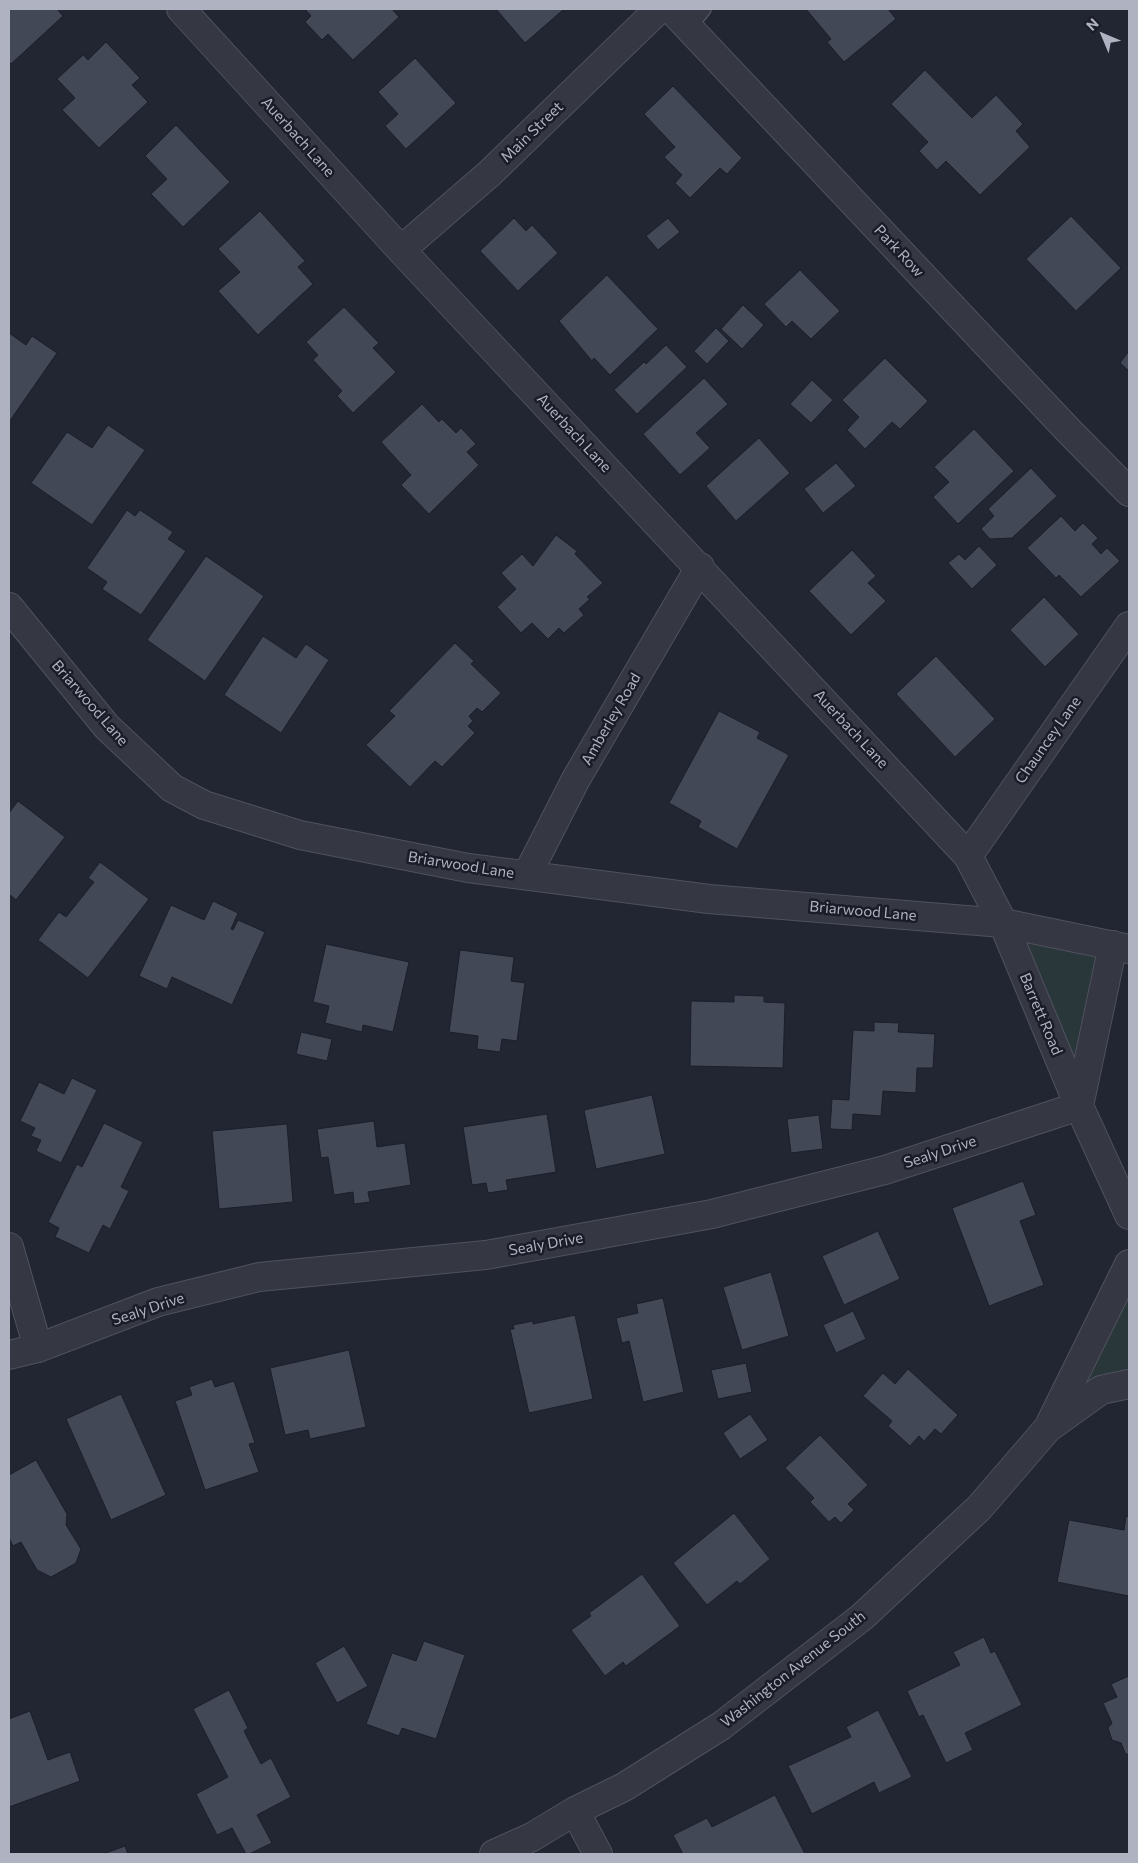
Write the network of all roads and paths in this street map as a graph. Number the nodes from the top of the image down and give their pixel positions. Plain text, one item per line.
1 (181, 9) edge
2 (659, 9) edge
3 (687, 15) edge
4 (401, 250) junction
5 (1129, 492) edge
6 (700, 567) junction
7 (9, 607) edge
8 (1129, 626) edge
9 (968, 856) junction
10 (527, 875) junction
11 (1003, 922) junction
12 (1121, 947) edge
13 (1079, 1106) junction
14 (1129, 1215) edge
15 (9, 1247) edge
16 (1129, 1264) edge
17 (38, 1348) junction
18 (9, 1355) edge
19 (1129, 1384) edge
20 (1048, 1428) junction
21 (575, 1811) junction
22 (494, 1854) edge
23 (598, 1854) edge

1 - 4 street, Auerbach Lane
2 - 4 street, Main Street
3 - 5 street, Park Row
4 - 6 street, Auerbach Lane
6 - 9 street, Auerbach Lane
6 - 10 street, Amberley Road
7 - 10 street, Briarwood Lane
8 - 9 street, Chauncey Lane
9 - 11 street, Auerbach Lane
10 - 11 street, Briarwood Lane
11 - 12 street, Briarwood Lane
11 - 13 street, Barrett Road
12 - 13 street
13 - 14 street, Barrett Road
13 - 17 street, Sealy Drive
15 - 17 street
16 - 20 street, Washington Avenue South
17 - 18 street, Sealy Drive
19 - 20 street, Washington Avenue South
20 - 21 street, Washington Avenue South
21 - 22 street, Washington Avenue South
21 - 23 street

